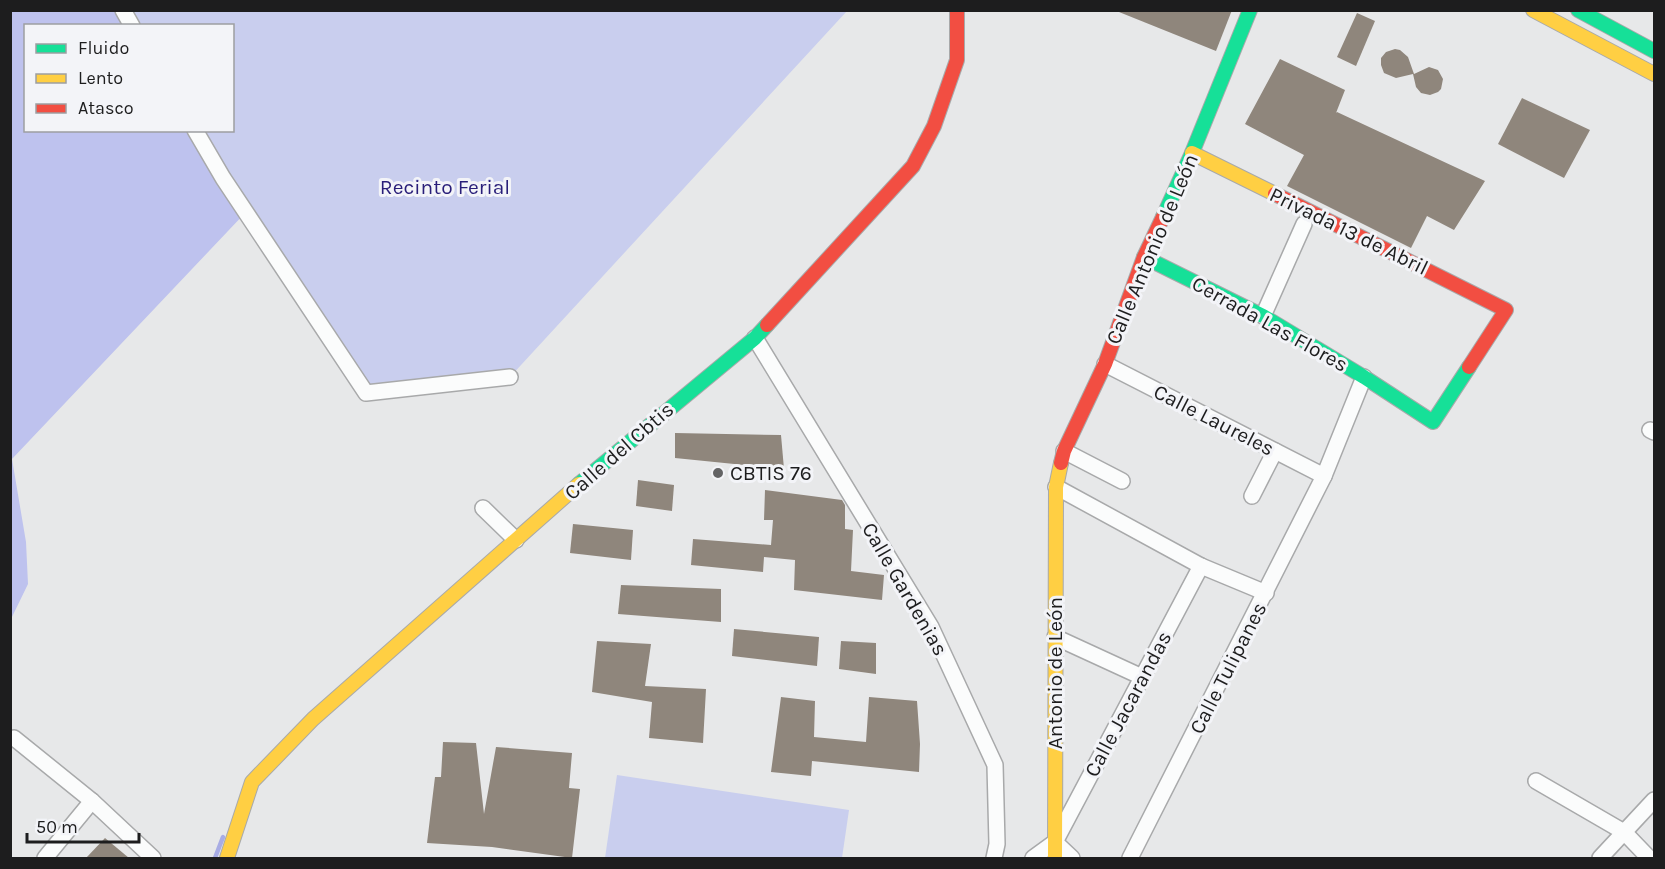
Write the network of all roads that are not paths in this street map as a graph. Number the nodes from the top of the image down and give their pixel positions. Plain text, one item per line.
1 (123, 10) edge
2 (957, 10) edge
3 (1250, 10) edge
4 (1533, 10) edge
5 (1578, 10) edge
6 (131, 24) edge
7 (1654, 51) edge
8 (1653, 71) edge
9 (196, 132) edge
10 (1192, 153) junction
11 (1304, 224) dead end
12 (1144, 257) junction
13 (1263, 316) junction
14 (755, 338) junction
15 (1105, 364) junction
16 (510, 377) dead end
17 (1364, 377) junction
18 (1064, 451) junction
19 (1275, 451) junction
20 (1324, 476) junction
21 (1122, 481) dead end
22 (1056, 487) junction
23 (1252, 496) dead end
24 (483, 508) dead end
25 (516, 540) junction
26 (1201, 566) junction
27 (1266, 593) junction
28 (1055, 637) junction
29 (1142, 676) junction
30 (10, 739) edge
31 (1536, 781) dead end
32 (1654, 800) edge
33 (92, 801) junction
34 (1624, 832) junction
35 (1054, 842) junction
36 (45, 858) edge
37 (153, 858) edge
38 (227, 858) edge
39 (994, 858) edge
40 (1033, 858) edge
41 (1055, 858) edge
42 (1072, 858) edge
43 (1130, 858) edge
44 (1600, 858) edge
45 (1649, 858) edge

1 - 6 street
2 - 14 street, Calle del Cbtis
3 - 10 street, Calle Antonio de León
4 - 8 street
5 - 7 street
9 - 16 street
10 - 12 street, Calle Antonio de León
10 - 17 street, Privada 13 de Abril
11 - 13 street
12 - 13 street, Cerrada Las Flores
12 - 15 street, Calle Antonio de León
13 - 17 street, Cerrada Las Flores
14 - 25 street, Calle del Cbtis
14 - 39 street, Calle Gardenias
15 - 18 street, Calle Antonio de León
15 - 19 street, Calle Laureles
17 - 20 street, Cerrada Las Flores
18 - 21 street
18 - 22 street, Calle Antonio de León
19 - 20 street, Calle Laureles
19 - 23 street
20 - 27 street, Calle Tulipanes
22 - 26 street
22 - 28 street, Antonio de León
24 - 25 street
25 - 38 street, Calle del Cbtis
26 - 27 street
26 - 29 street, Calle Jacarandas
27 - 43 street, Calle Tulipanes
28 - 29 street
28 - 35 street, Antonio de León
29 - 35 street, Calle Jacarandas
30 - 33 street
31 - 34 street
32 - 34 street
33 - 36 street
33 - 37 street
34 - 44 street
34 - 45 street
35 - 40 street
35 - 41 street, Antonio de León
35 - 42 street

